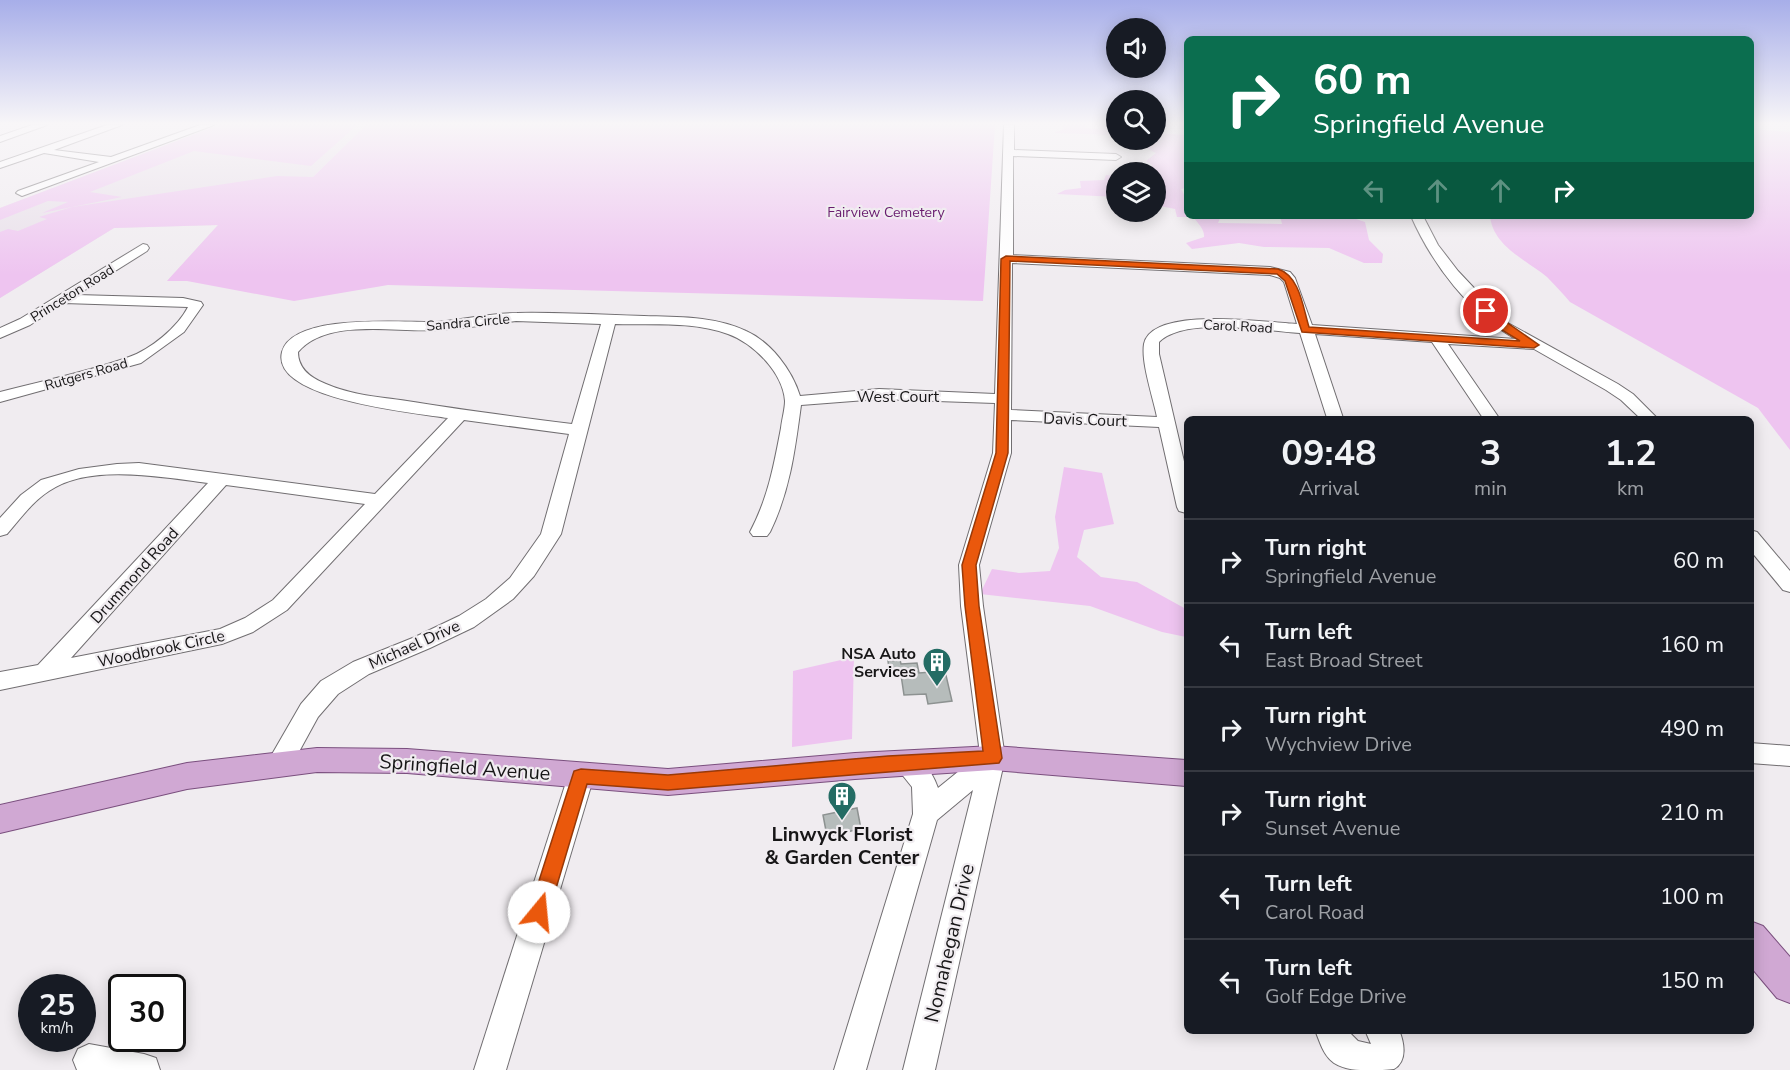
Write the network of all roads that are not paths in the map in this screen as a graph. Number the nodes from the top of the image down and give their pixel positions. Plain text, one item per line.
1 (72, 175) edge
2 (1008, 175) edge
3 (22, 193) dead end
4 (1419, 219) edge
5 (142, 248) dead end
6 (1006, 259) junction
7 (61, 299) junction
8 (609, 319) junction
9 (1305, 330) junction
10 (0, 334) edge
11 (1437, 339) junction
12 (1534, 345) junction
13 (0, 397) edge
14 (793, 401) junction
15 (1004, 407) junction
16 (460, 415) junction
17 (1334, 416) edge
18 (1490, 416) edge
19 (1648, 416) edge
20 (1167, 422) junction
21 (579, 430) junction
22 (221, 479) junction
23 (1184, 498) edge
24 (379, 500) junction
25 (0, 530) edge
26 (760, 532) dead end
27 (1754, 541) edge
28 (1790, 585) edge
29 (46, 671) junction
30 (0, 681) edge
31 (1754, 753) edge
32 (1790, 756) edge
33 (993, 758) junction
34 (905, 762) junction
35 (280, 763) junction
36 (1184, 773) edge
37 (581, 776) junction
38 (949, 795) junction
39 (926, 814) junction
40 (978, 816) junction
41 (0, 819) edge
42 (1754, 943) edge
43 (1790, 985) edge
44 (1331, 1034) edge
45 (1383, 1034) edge
46 (89, 1060) dead end
47 (144, 1070) edge
48 (490, 1070) edge
49 (850, 1070) edge
50 (919, 1070) edge

1 - 3 street
2 - 6 street
4 - 12 street
5 - 7 street, Princeton Road
6 - 9 street
6 - 15 street
7 - 10 street, Princeton Road
7 - 13 street, Rutgers Road
8 - 14 street, Sandra Circle
8 - 16 street, Sandra Circle
8 - 21 street, Michael Drive
9 - 11 street, Carol Road
9 - 17 street
9 - 20 street, Carol Road
11 - 12 street, Carol Road
11 - 18 street
12 - 19 street
14 - 15 street, West Court
14 - 26 street
15 - 20 street, Davis Court
15 - 33 street
16 - 21 street, Sandra Circle
16 - 24 street, Woodbrook Circle
20 - 23 street, Carol Road
21 - 35 street, Michael Drive
22 - 24 street
22 - 25 street
22 - 29 street, Drummond Road
24 - 29 street, Woodbrook Circle
27 - 28 street
29 - 30 street, Woodbrook Circle
31 - 32 street
33 - 34 main road, Springfield Avenue
33 - 36 main road, Springfield Avenue
33 - 38 street
33 - 40 street, Nomahegan Drive
34 - 37 main road, Springfield Avenue
34 - 39 street
35 - 37 main road, Springfield Avenue
35 - 41 main road, Springfield Avenue
37 - 48 street
38 - 39 street
38 - 40 street
39 - 49 street
40 - 50 street, Nomahegan Drive
42 - 43 main road
44 - 45 street
46 - 47 street

